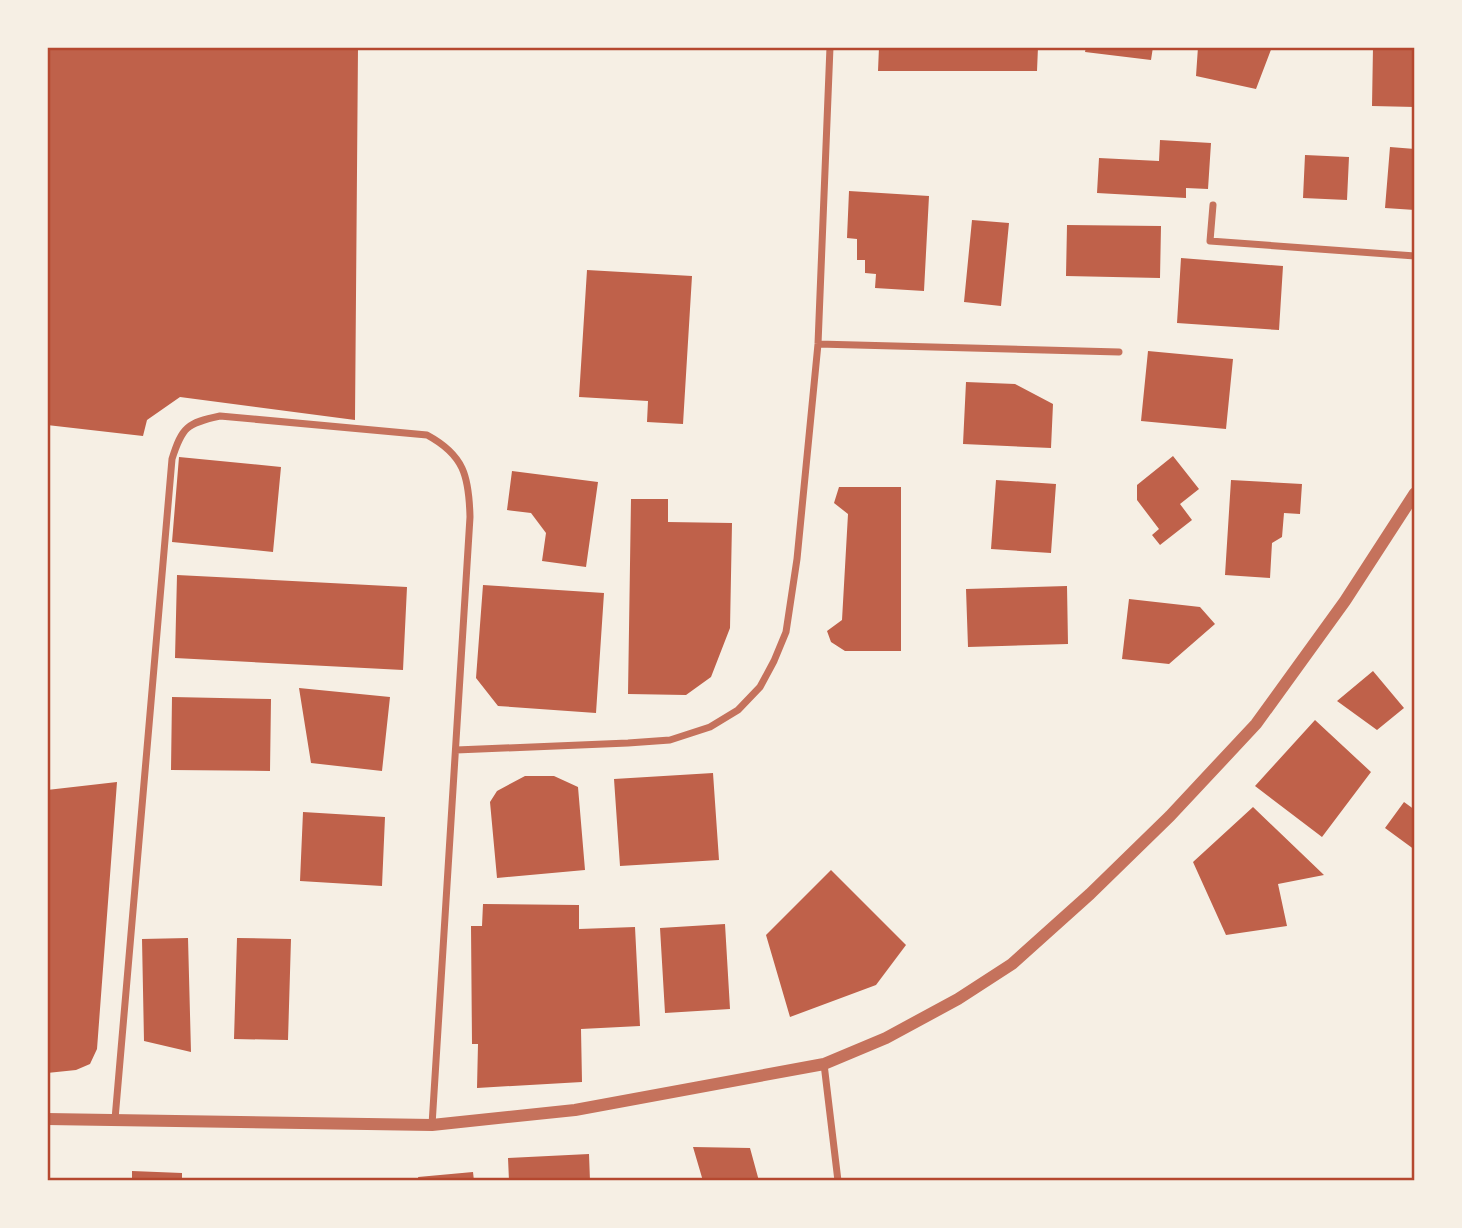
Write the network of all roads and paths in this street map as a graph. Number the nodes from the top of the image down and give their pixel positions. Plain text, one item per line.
1 (830, 47) edge
2 (1213, 205) dead end
3 (1415, 256) edge
4 (818, 344) junction
5 (1119, 352) dead end
6 (1415, 493) edge
7 (456, 750) junction
8 (824, 1065) junction
9 (47, 1119) edge
10 (115, 1119) junction
11 (432, 1125) junction
12 (838, 1181) edge

1 - 4 street
2 - 3 street
4 - 5 street
4 - 7 street
6 - 8 street
7 - 10 street
7 - 11 street
8 - 11 street
8 - 12 street
9 - 10 street
10 - 11 street

